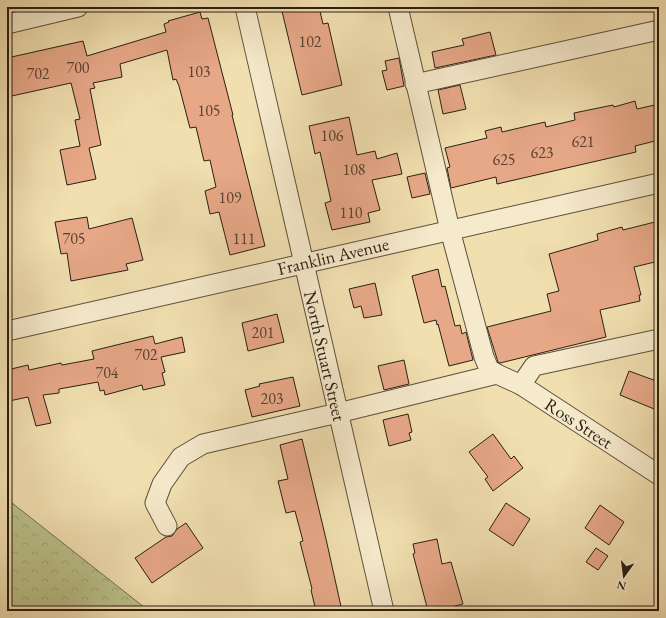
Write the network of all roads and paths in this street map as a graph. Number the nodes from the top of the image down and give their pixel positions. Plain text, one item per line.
1 (78, 7) edge
2 (245, 7) edge
3 (398, 7) edge
4 (7, 24) edge
5 (659, 30) edge
6 (415, 84) junction
7 (659, 183) edge
8 (450, 230) junction
9 (304, 263) junction
10 (7, 330) edge
11 (659, 339) edge
12 (497, 374) junction
13 (522, 385) junction
14 (338, 413) junction
15 (659, 475) edge
16 (167, 526) dead end
17 (384, 611) edge

1 - 4 street
2 - 9 street, North Stuart Street
3 - 6 street
5 - 6 street
6 - 8 street
7 - 8 street, Franklin Avenue
8 - 9 street, Franklin Avenue
8 - 12 street
9 - 10 street, Franklin Avenue
9 - 14 street, North Stuart Street
11 - 13 street
12 - 13 street, Ross Street
12 - 14 street
13 - 15 street, Ross Street
14 - 16 street
14 - 17 street, North Stuart Street

